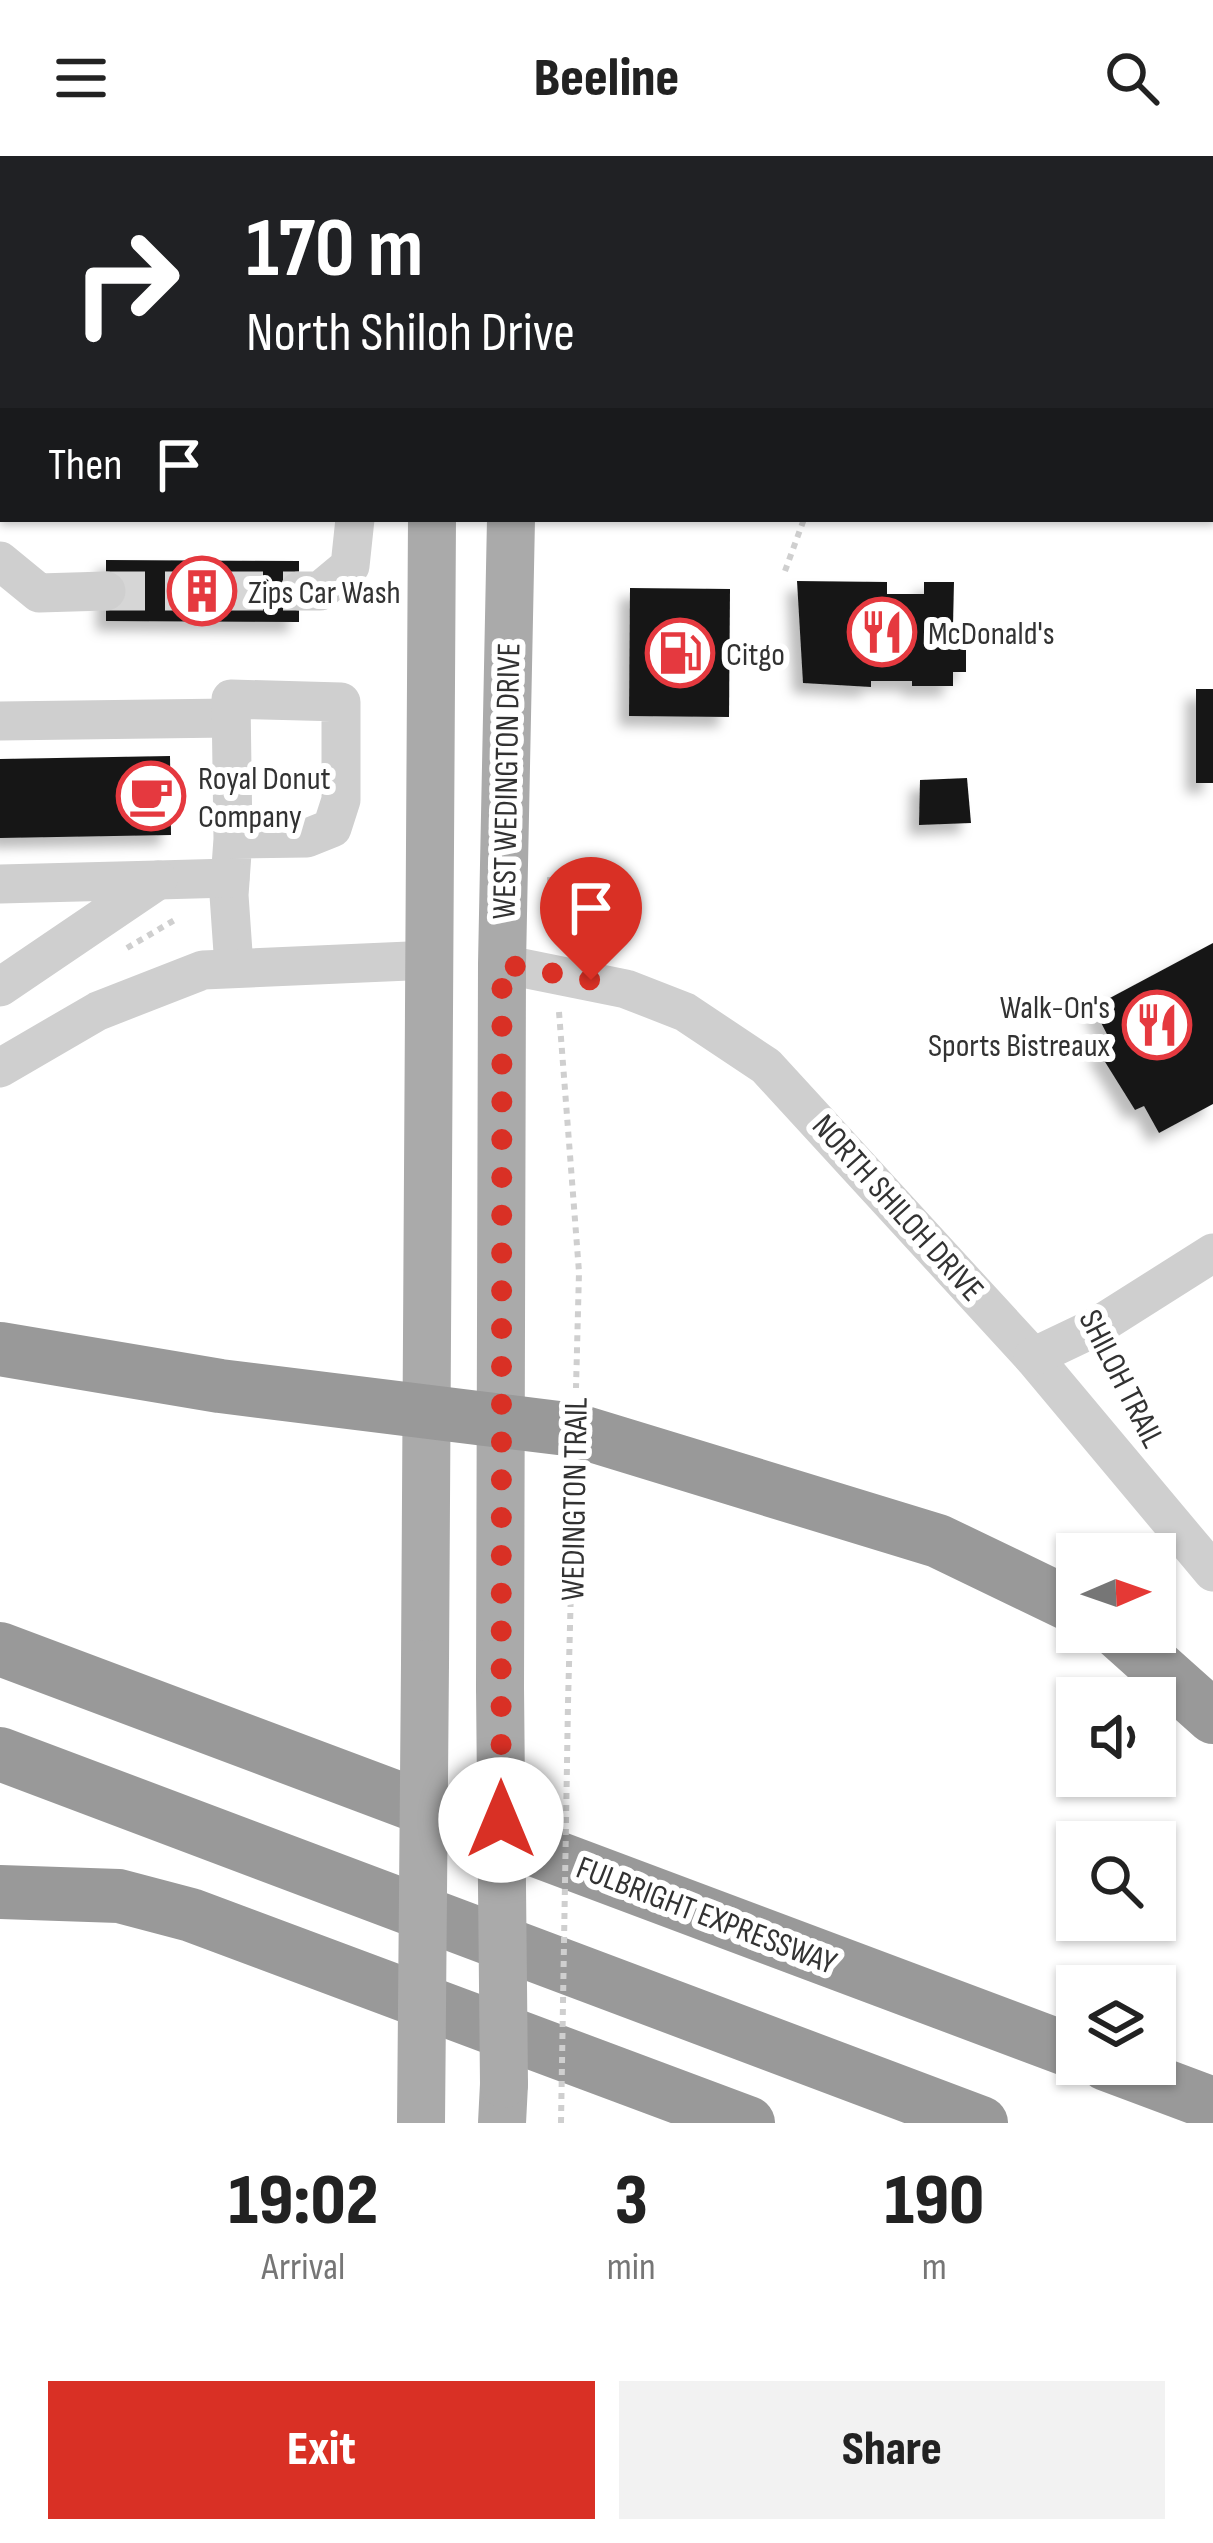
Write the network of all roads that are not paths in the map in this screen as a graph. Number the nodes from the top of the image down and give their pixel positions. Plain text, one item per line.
1 (355, 522) edge
2 (432, 522) edge
3 (511, 522) edge
4 (0, 562) edge
5 (106, 591) tunnel mouth
6 (299, 591) tunnel mouth
7 (229, 718) junction
8 (0, 721) edge
9 (231, 859) junction
10 (158, 880) junction
11 (0, 884) edge
12 (432, 960) junction
13 (502, 964) junction
14 (234, 968) junction
15 (0, 987) edge
16 (0, 1068) edge
17 (1213, 1253) edge
18 (0, 1349) edge
19 (1033, 1357) junction
20 (428, 1411) junction
21 (500, 1421) junction
22 (1213, 1572) edge
23 (1056, 1598) edge
24 (0, 1648) edge
25 (1141, 1653) edge
26 (1213, 1717) edge
27 (0, 1754) edge
28 (0, 1892) edge
29 (1056, 2045) edge
30 (1162, 2085) edge
31 (503, 2104) edge
32 (1213, 2104) edge
33 (421, 2123) edge
34 (748, 2123) edge
35 (981, 2123) edge

1 - 6 street
2 - 12 main road
3 - 13 main road, WEST WEDINGTON DRIVE
4 - 5 street
7 - 8 street
7 - 9 street
7 - 9 street
9 - 10 street
9 - 14 street
10 - 11 street
10 - 15 street
12 - 14 street
12 - 20 main road
13 - 19 street, NORTH SHILOH DRIVE
13 - 21 main road, WEST WEDINGTON DRIVE
14 - 16 street
17 - 19 street
18 - 20 highway
19 - 22 street, NORTH SHILOH DRIVE
20 - 21 highway
20 - 33 main road, bridge
21 - 23 highway
21 - 31 main road, WEST WEDINGTON DRIVE, bridge
24 - 29 highway, FULBRIGHT EXPRESSWAY
25 - 26 highway
27 - 35 highway
28 - 34 highway
30 - 32 highway

